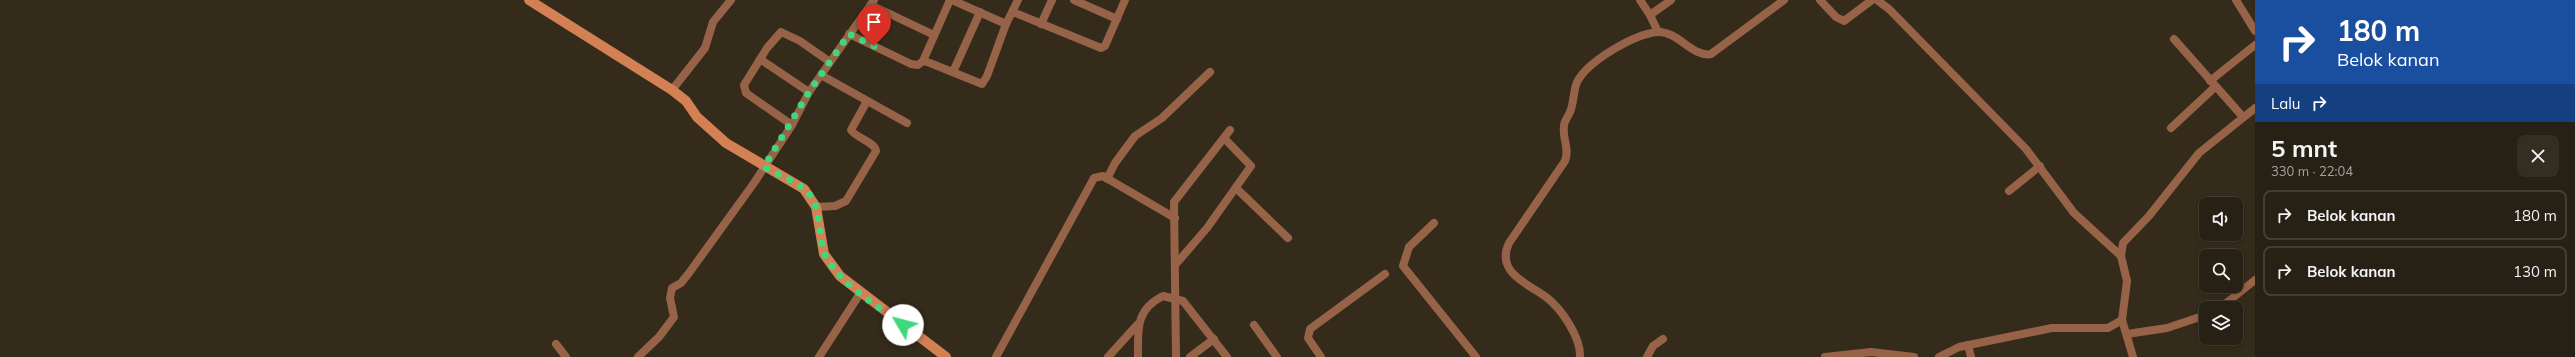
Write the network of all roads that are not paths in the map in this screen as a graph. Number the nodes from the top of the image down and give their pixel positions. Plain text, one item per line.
1 (529, 0) edge
2 (731, 0) edge
3 (951, 0) edge
4 (1018, 0) edge
5 (1052, 0) edge
6 (1074, 0) edge
7 (1125, 0) edge
8 (1640, 0) edge
9 (1671, 0) edge
10 (1784, 0) edge
11 (1820, 0) edge
12 (1872, 0) edge
13 (1877, 0) edge
14 (2236, 0) edge
15 (873, 3) edge
16 (980, 12) junction
17 (1013, 12) junction
18 (1650, 15) junction
19 (1117, 19) junction
20 (1006, 24) junction
21 (1041, 24) junction
22 (2255, 31) edge
23 (1658, 32) junction
24 (849, 34) junction
25 (934, 35) junction
26 (2174, 39) dead end
27 (2255, 45) edge
28 (760, 59) junction
29 (923, 61) junction
30 (830, 62) junction
31 (953, 72) junction
32 (1210, 72) dead end
33 (821, 75) junction
34 (2212, 84) junction
35 (672, 90) junction
36 (809, 92) junction
37 (867, 101) junction
38 (2255, 108) edge
39 (2243, 117) junction
40 (907, 123) dead end
41 (792, 125) junction
42 (2171, 128) dead end
43 (1230, 130) dead end
44 (1224, 138) junction
45 (2040, 166) junction
46 (764, 167) junction
47 (1107, 179) junction
48 (1236, 188) junction
49 (2009, 191) dead end
50 (816, 207) junction
51 (1175, 218) junction
52 (1434, 223) dead end
53 (1288, 238) dead end
54 (2121, 256) junction
55 (1176, 264) junction
56 (1385, 274) dead end
57 (2255, 280) edge
58 (861, 292) junction
59 (1176, 298) junction
60 (2229, 301) edge
61 (2199, 317) edge
62 (2122, 320) junction
63 (1138, 324) junction
64 (1254, 326) dead end
65 (2127, 334) junction
66 (1214, 339) junction
67 (1663, 339) dead end
68 (556, 344) dead end
69 (1968, 345) junction
70 (1848, 355) edge
71 (822, 356) edge
72 (1909, 356) edge
73 (566, 357) edge
74 (638, 357) edge
75 (946, 357) edge
76 (996, 357) edge
77 (1108, 357) edge
78 (1138, 357) edge
79 (1176, 357) edge
80 (1190, 357) edge
81 (1227, 357) edge
82 (1277, 357) edge
83 (1321, 357) edge
84 (1476, 357) edge
85 (1580, 357) edge
86 (1647, 357) edge
87 (1826, 357) edge
88 (1939, 357) edge
89 (1971, 357) edge
90 (2133, 357) edge

1 - 35 street
2 - 35 street
3 - 16 street
3 - 25 street
4 - 17 street
5 - 21 street
6 - 19 street
7 - 19 street
8 - 18 street
9 - 18 street
10 - 23 street
11 - 12 street
13 - 45 street
14 - 22 street
15 - 24 street
15 - 25 street
16 - 20 street
16 - 31 street
17 - 20 street
17 - 21 street
18 - 23 street
19 - 21 street
20 - 31 street
23 - 85 street
24 - 29 street
24 - 30 street
25 - 29 street
26 - 34 street
27 - 34 street
28 - 30 street
28 - 36 street
28 - 41 street
29 - 31 street
30 - 33 street
32 - 47 street
33 - 36 street
33 - 37 street
34 - 39 street
34 - 42 street
35 - 46 street
36 - 41 street
37 - 40 street
37 - 50 street
38 - 39 street
39 - 54 street
41 - 46 street
43 - 44 street
44 - 48 street
44 - 51 street
45 - 49 street
45 - 54 street
46 - 50 street
46 - 74 street
47 - 51 street
47 - 76 street
48 - 53 street
48 - 55 street
50 - 58 street
51 - 55 street
52 - 84 street
54 - 62 street
55 - 59 street
56 - 83 street
57 - 60 street
58 - 71 street
58 - 75 street
59 - 63 street
59 - 66 street
59 - 79 street
61 - 65 street
62 - 65 street
62 - 69 street
63 - 77 street
63 - 78 street
64 - 82 street
65 - 90 street
66 - 80 street
66 - 81 street
67 - 86 street
68 - 73 street
69 - 88 street
69 - 89 street
70 - 72 street
70 - 87 street

